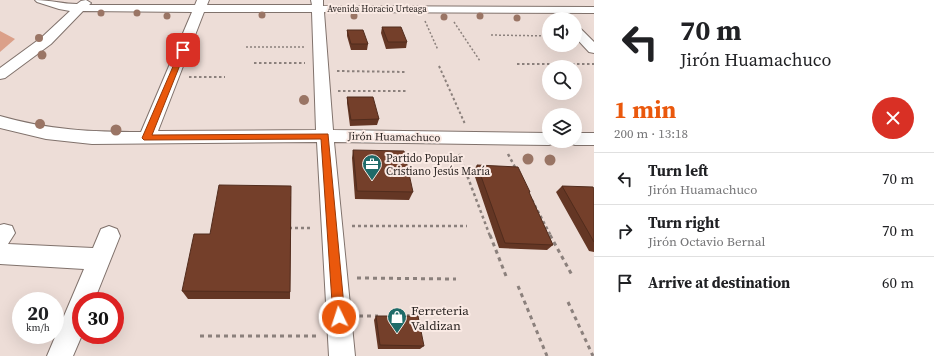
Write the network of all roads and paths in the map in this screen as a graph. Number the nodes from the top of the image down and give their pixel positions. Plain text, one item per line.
1 (41, 0) edge
2 (544, 0) edge
3 (84, 4) edge
4 (201, 4) edge
5 (317, 4) edge
6 (437, 6) edge
7 (420, 9) junction
8 (554, 10) junction
9 (594, 10) edge
10 (491, 35) dead end
11 (542, 36) edge
12 (582, 37) edge
13 (246, 46) dead end
14 (594, 49) edge
15 (438, 50) dead end
16 (320, 61) junction
17 (480, 61) dead end
18 (254, 63) dead end
19 (517, 64) dead end
20 (594, 64) edge
21 (439, 66) dead end
22 (406, 72) dead end
23 (0, 75) edge
24 (225, 77) dead end
25 (171, 78) junction
26 (322, 91) junction
27 (408, 91) dead end
28 (0, 122) edge
29 (325, 136) junction
30 (147, 138) junction
31 (453, 138) junction
32 (471, 138) junction
33 (498, 138) junction
34 (542, 139) edge
35 (582, 139) edge
36 (594, 139) edge
37 (517, 172) edge
38 (529, 194) edge
39 (467, 226) dead end
40 (332, 227) junction
41 (284, 228) edge
42 (109, 236) dead end
43 (0, 254) edge
44 (100, 259) junction
45 (506, 276) dead end
46 (573, 277) dead end
47 (336, 278) junction
48 (456, 279) dead end
49 (518, 286) dead end
50 (86, 292) edge
51 (568, 302) dead end
52 (437, 316) dead end
53 (339, 317) junction
54 (72, 326) edge
55 (200, 336) dead end
56 (340, 336) junction
57 (60, 356) edge
58 (342, 356) edge
59 (547, 356) edge
60 (593, 356) edge

1 - 3 street, Avenida Horacio Urteaga
2 - 8 street
3 - 4 street, Avenida Horacio Urteaga
3 - 23 street
4 - 5 street, Avenida Horacio Urteaga
4 - 25 street
5 - 7 street, Avenida Horacio Urteaga
5 - 16 street
6 - 7 street, Avenida Horacio Urteaga
6 - 8 street, Avenida Horacio Urteaga
6 - 17 path
7 - 15 path
8 - 9 street, Avenida Horacio Urteaga
10 - 11 path
12 - 14 street
13 - 16 path
16 - 18 path
16 - 22 path
16 - 26 street
19 - 20 path
21 - 32 path
24 - 25 path
25 - 30 street
26 - 27 path
26 - 29 street
28 - 30 street, Jirón Huamachuco
29 - 30 street, Jirón Huamachuco
29 - 31 street, Jirón Huamachuco
29 - 40 street
31 - 32 street, Jirón Huamachuco
31 - 45 path
32 - 33 street, Jirón Huamachuco
33 - 34 street, Jirón Huamachuco
33 - 37 path
35 - 36 street
38 - 46 path
39 - 40 path
40 - 41 path
40 - 47 street
42 - 44 street
43 - 44 street
44 - 50 street
47 - 48 path
47 - 53 street
49 - 59 path
51 - 60 path
52 - 53 path
53 - 56 street
54 - 57 street
55 - 56 path
56 - 58 street

